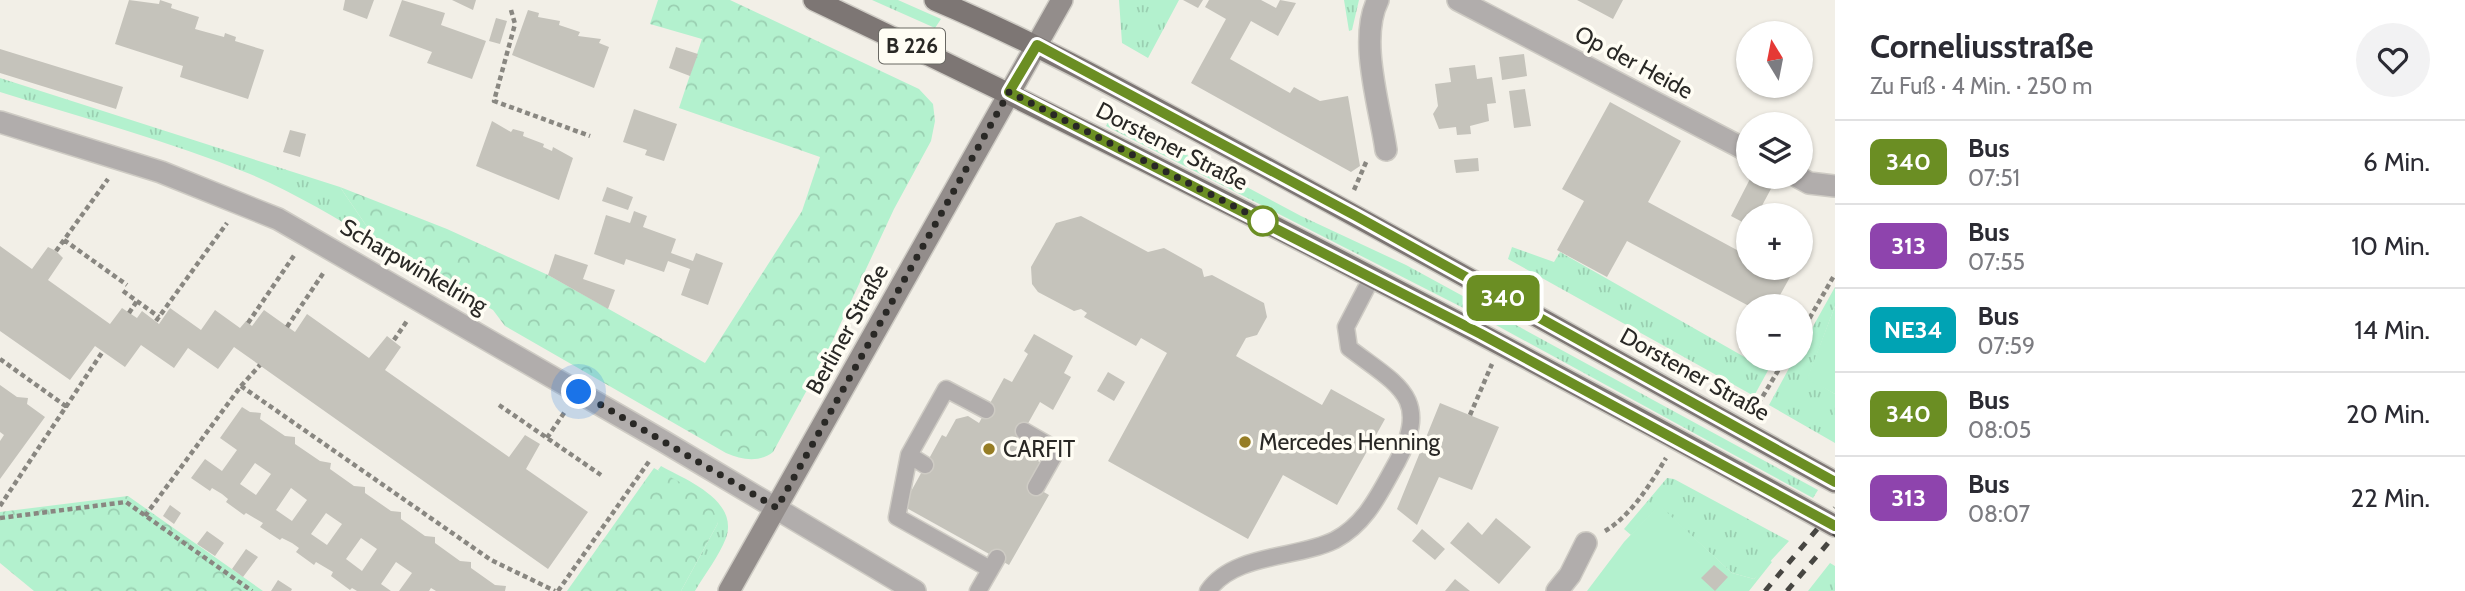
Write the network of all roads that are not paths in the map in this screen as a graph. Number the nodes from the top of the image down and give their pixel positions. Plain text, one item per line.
1 (814, 0) edge
2 (935, 0) edge
3 (1062, 0) edge
4 (1378, 0) edge
5 (1458, 0) edge
6 (1037, 45) junction
7 (1009, 92) junction
8 (0, 122) edge
9 (1736, 145) edge
10 (1386, 150) road end
11 (1813, 183) edge
12 (1835, 186) edge
13 (1372, 277) junction
14 (986, 410) dead end
15 (1024, 431) dead end
16 (909, 455) junction
17 (926, 465) dead end
18 (1835, 482) edge
19 (1036, 488) dead end
20 (777, 508) junction
21 (1835, 526) edge
22 (1586, 543) road end
23 (729, 591) edge
24 (915, 591) edge
25 (978, 591) edge
26 (1208, 591) edge
27 (1557, 591) edge

1 - 7 main road, Dorstener Straße / B 226
2 - 6 main road, Dorstener Straße / B 226
3 - 6 main road, Berliner Straße
4 - 10 street
5 - 9 street, Op der Heide
6 - 7 main road, Berliner Straße
6 - 18 main road, Dorstener Straße / B 226
7 - 13 main road, Dorstener Straße / B 226
7 - 20 main road, Berliner Straße
8 - 20 street, Scharpwinkelring
11 - 12 street
13 - 21 main road, Dorstener Straße / B 226
13 - 26 lane
14 - 16 lane
15 - 19 lane
16 - 17 lane
16 - 25 lane
20 - 23 main road, Berliner Straße
20 - 24 street, Scharpwinkelring
22 - 27 street

